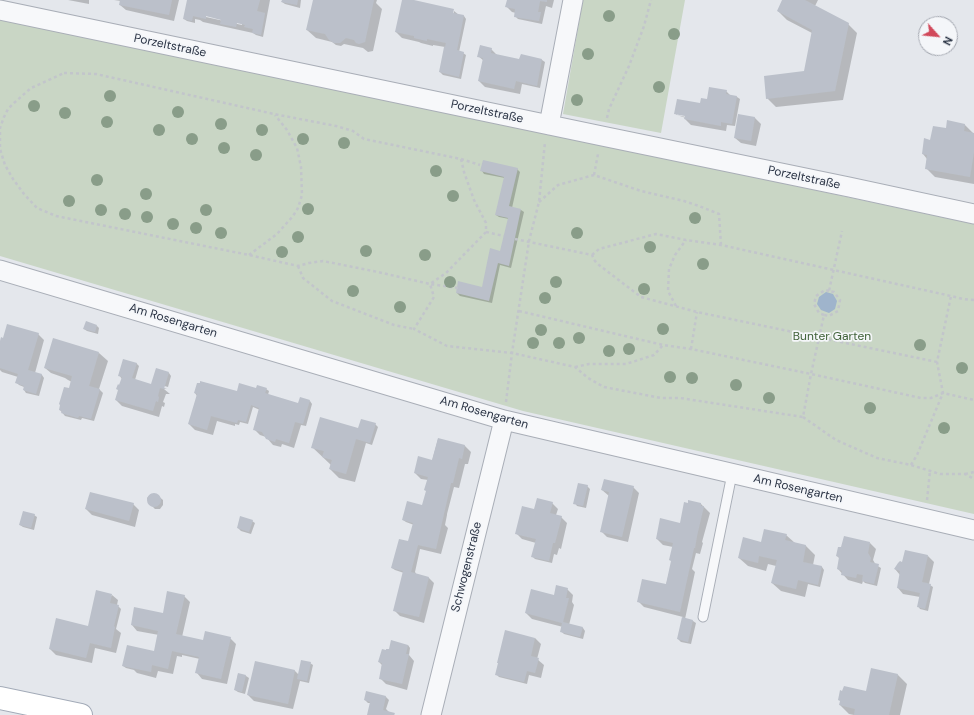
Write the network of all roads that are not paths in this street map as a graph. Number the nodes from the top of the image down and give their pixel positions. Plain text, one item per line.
1 (573, 0) edge
2 (0, 10) edge
3 (549, 125) junction
4 (974, 214) edge
5 (0, 270) edge
6 (504, 420) junction
7 (732, 474) junction
8 (974, 530) edge
9 (703, 617) dead end
10 (0, 698) edge
11 (81, 715) edge
12 (431, 715) edge

1 - 3 street
2 - 3 street, Porzeltstraße
3 - 4 street, Porzeltstraße
5 - 6 street, Am Rosengarten
6 - 7 street, Am Rosengarten
6 - 12 street, Schwogenstraße
7 - 8 street, Am Rosengarten
7 - 9 lane
10 - 11 main road

